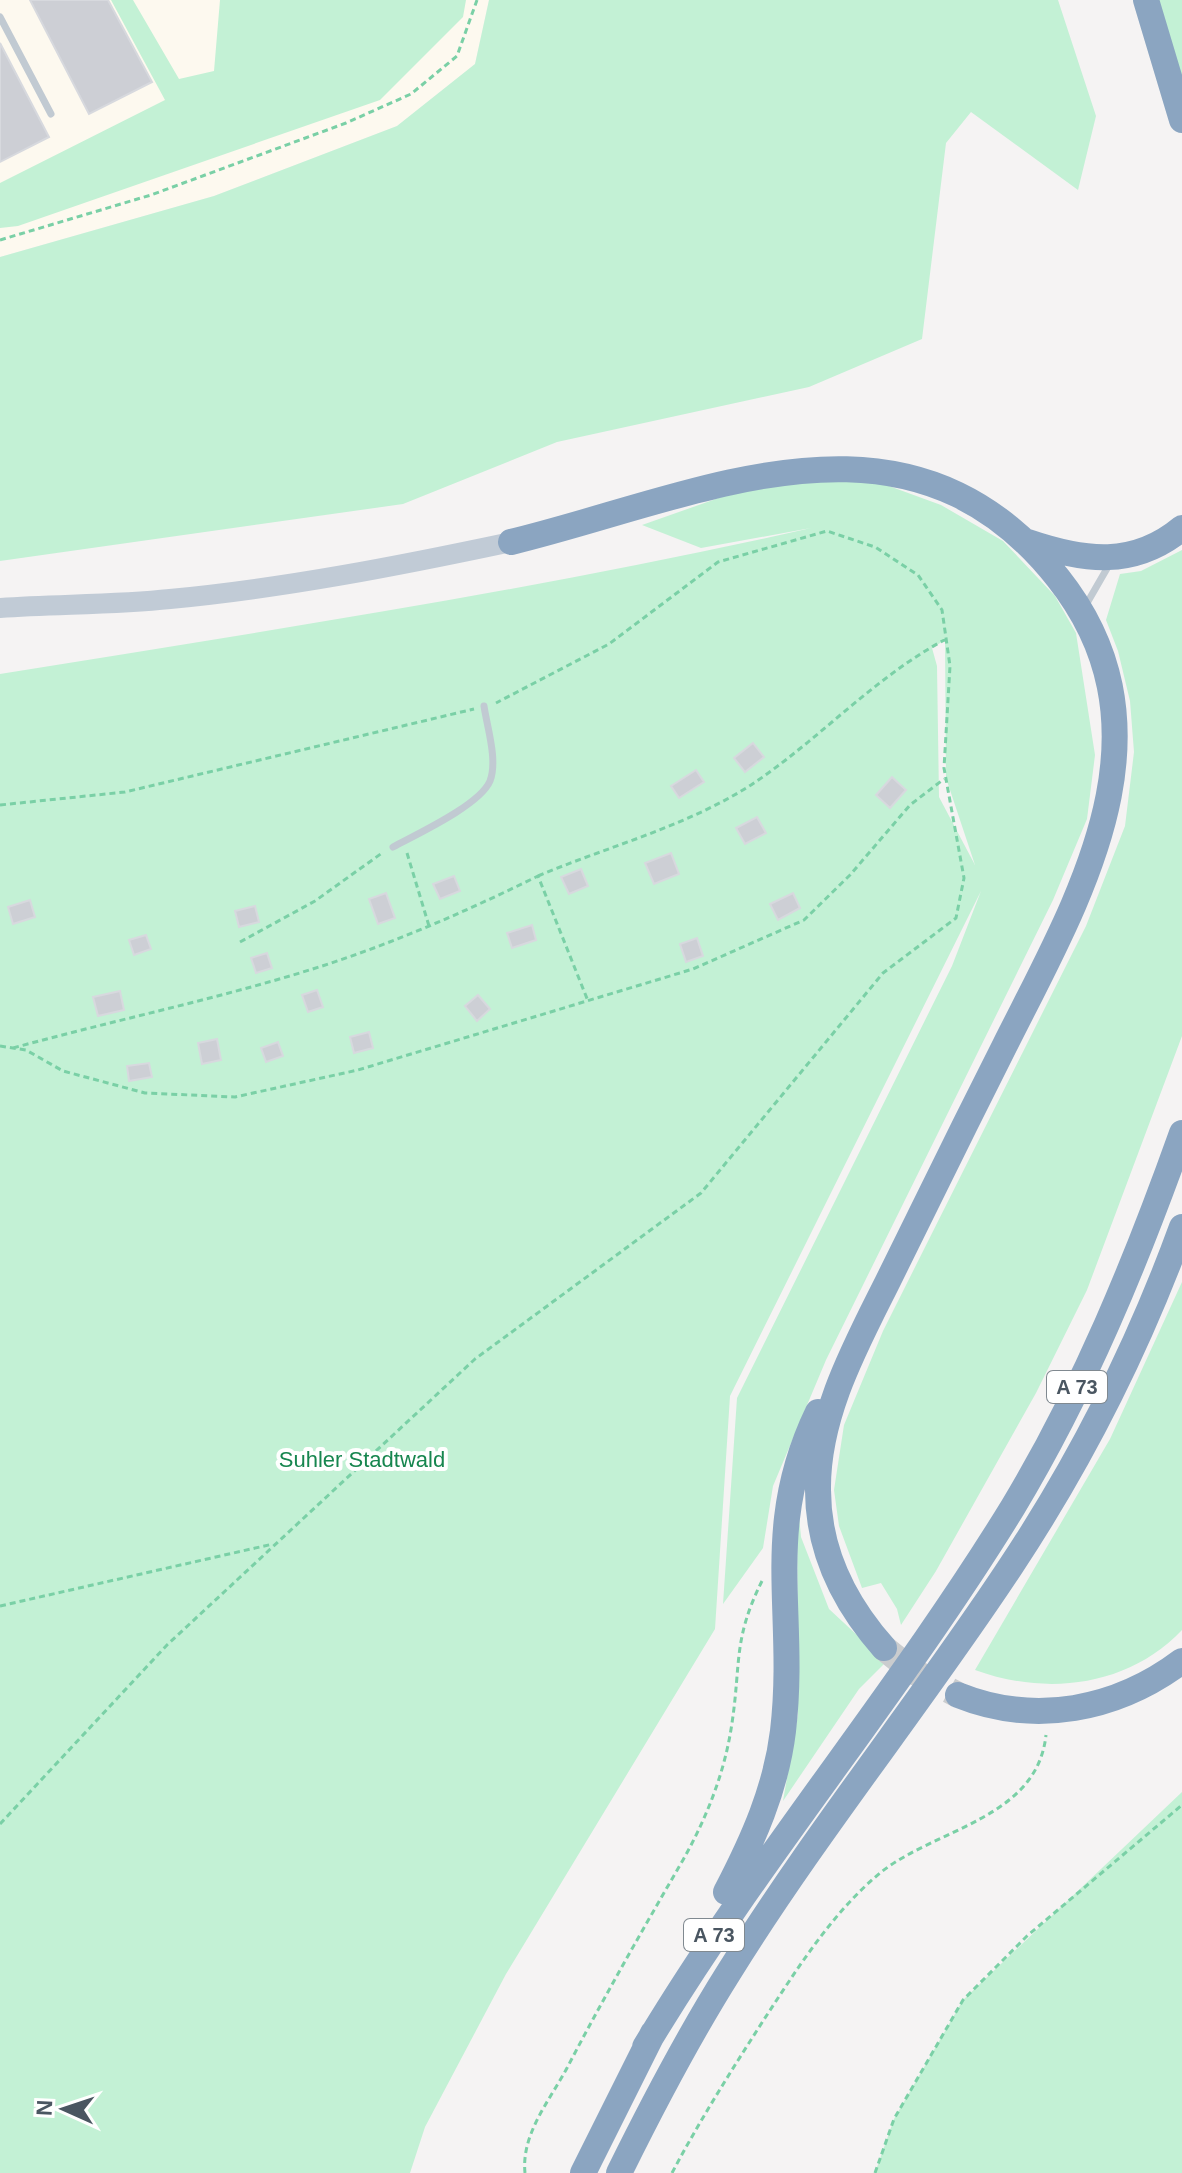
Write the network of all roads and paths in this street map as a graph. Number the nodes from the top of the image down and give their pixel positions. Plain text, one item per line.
1 (477, 0) edge
2 (1146, 0) edge
3 (0, 17) edge
4 (51, 114) dead end
5 (1182, 120) edge
6 (0, 240) edge
7 (1182, 528) edge
8 (1024, 541) junction
9 (511, 542) joint
10 (1112, 559) junction
11 (0, 608) edge
12 (1081, 613) junction
13 (946, 639) junction
14 (484, 706) junction
15 (946, 778) junction
16 (0, 805) edge
17 (404, 841) junction
18 (393, 847) joint
19 (538, 876) junction
20 (429, 926) junction
21 (240, 942) dead end
22 (588, 1001) junction
23 (0, 1046) edge
24 (11, 1048) junction
25 (1182, 1133) edge
26 (1182, 1227) edge
27 (865, 1327) junction
28 (277, 1543) junction
29 (763, 1579) dead end
30 (0, 1606) edge
31 (884, 1648) tunnel mouth
32 (1182, 1661) edge
33 (958, 1695) tunnel mouth
34 (1048, 1711) junction
35 (1182, 1805) edge
36 (0, 1824) edge
37 (645, 2047) junction
38 (525, 2173) edge
39 (583, 2173) edge
40 (619, 2173) edge
41 (672, 2173) edge
42 (875, 2173) edge

1 - 6 path
2 - 5 highway
3 - 4 lane
7 - 10 highway
8 - 9 highway
8 - 10 highway
8 - 12 highway
9 - 11 main road
10 - 12 lane
12 - 27 highway
13 - 14 path
13 - 15 path
13 - 19 path
14 - 16 path
14 - 17 lane
15 - 22 path
15 - 28 path
17 - 18 lane
17 - 20 path
18 - 21 path
19 - 20 path
19 - 22 path
20 - 24 path
22 - 24 path
23 - 24 path
25 - 37 highway, A 73
26 - 40 highway, A 73
27 - 31 highway
27 - 37 highway
28 - 30 path
28 - 36 path
29 - 38 path
32 - 34 highway
33 - 34 highway
34 - 41 path
35 - 42 path
37 - 39 highway, A 73

